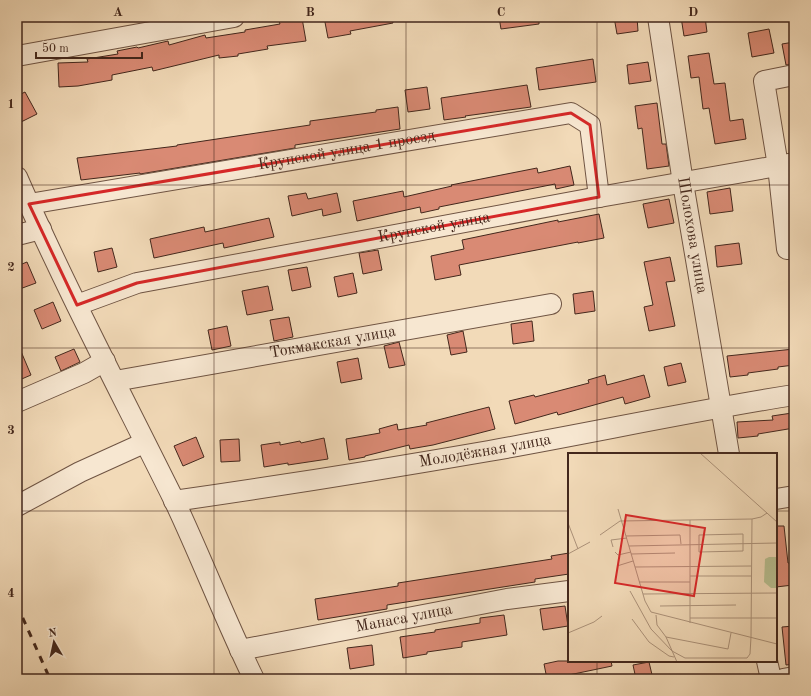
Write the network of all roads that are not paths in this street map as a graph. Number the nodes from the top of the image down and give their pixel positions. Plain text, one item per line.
1 (234, 17) edge
2 (658, 17) edge
3 (17, 56) edge
4 (794, 76) edge
5 (786, 165) edge
6 (17, 177) edge
7 (683, 183) junction
8 (599, 197) junction
9 (29, 204) junction
10 (40, 229) junction
11 (17, 235) edge
12 (794, 248) edge
13 (551, 304) dead end
14 (77, 305) junction
15 (105, 361) junction
16 (115, 381) junction
17 (794, 395) edge
18 (17, 402) edge
19 (720, 407) junction
20 (144, 443) junction
21 (729, 453) edge
22 (794, 496) edge
23 (777, 499) edge
24 (174, 501) junction
25 (17, 506) edge
26 (568, 591) edge
27 (240, 650) junction
28 (767, 662) edge
29 (794, 677) edge
30 (254, 679) edge
31 (770, 679) edge
32 (784, 679) edge

1 - 3 street
2 - 7 street, Шолохова улица
4 - 5 street
5 - 7 street, Крупской улица
5 - 12 street
6 - 9 street
7 - 8 street, Крупской улица
7 - 19 street, Шолохова улица
8 - 9 street, Крупской улица 1 проезд
8 - 14 street, Крупской улица
9 - 10 street
10 - 11 street
10 - 14 street
13 - 16 street, Токмакская улица
14 - 15 street
15 - 16 street
15 - 18 street
16 - 20 street
17 - 19 street, Молодёжная улица
19 - 21 street, Шолохова улица
19 - 24 street, Молодёжная улица
20 - 24 street
20 - 25 street
22 - 23 street
24 - 27 street
26 - 27 street, Манаса улица
27 - 30 street
28 - 31 street
29 - 32 street

